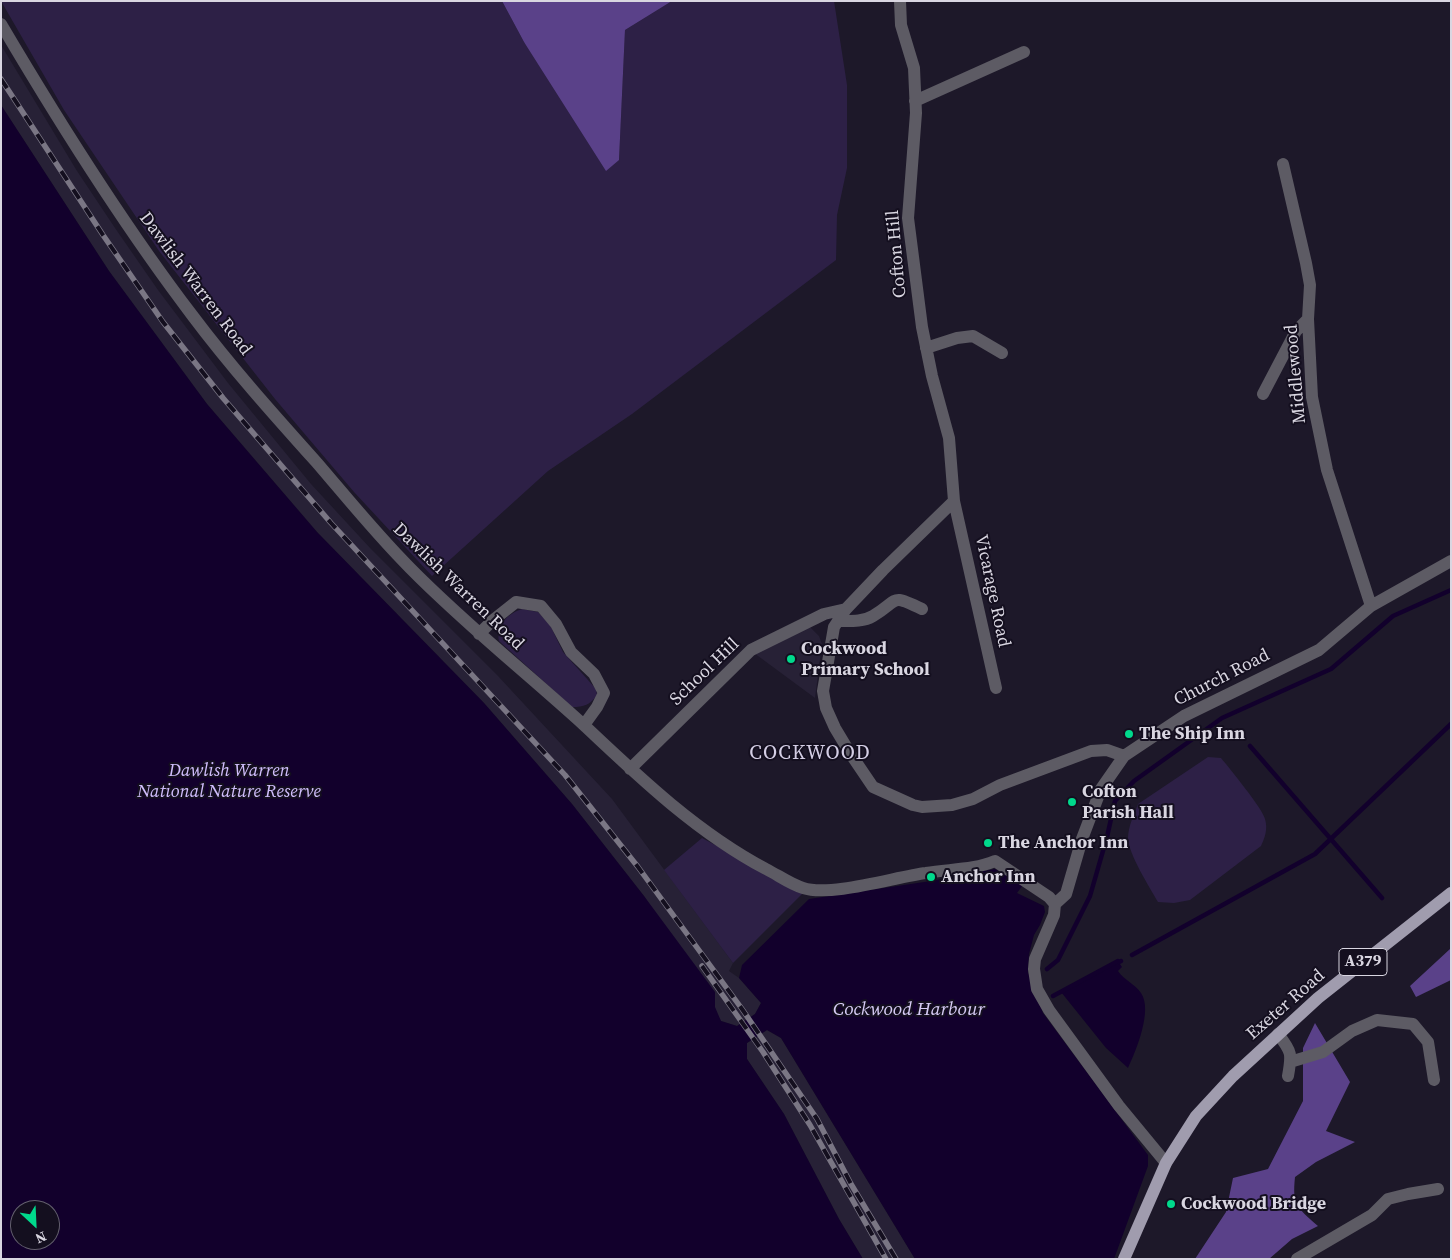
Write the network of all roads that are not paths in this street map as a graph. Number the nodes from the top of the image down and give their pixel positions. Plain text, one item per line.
1 (900, 1) edge
2 (1, 24) edge
3 (1024, 52) dead end
4 (915, 101) junction
5 (1283, 164) dead end
6 (1308, 320) junction
7 (926, 348) junction
8 (1002, 353) dead end
9 (1263, 394) dead end
10 (954, 501) junction
11 (1451, 562) edge
12 (1371, 606) junction
13 (846, 609) junction
14 (922, 609) dead end
15 (838, 621) junction
16 (479, 634) junction
17 (996, 688) dead end
18 (584, 726) junction
19 (1124, 756) junction
20 (630, 769) junction
21 (1451, 893) edge
22 (1055, 904) junction
23 (1278, 1034) junction
24 (1290, 1062) junction
25 (1288, 1076) dead end
26 (1434, 1080) dead end
27 (1166, 1163) junction
28 (1438, 1189) dead end
29 (1124, 1259) edge
30 (1297, 1259) edge

1 - 4 street, Cofton Hill
2 - 16 street, Dawlish Warren Road
3 - 4 street
4 - 7 street, Cofton Hill
5 - 6 street, Middlewood
6 - 9 street
6 - 12 street, Middlewood
7 - 8 street
7 - 10 street, Cofton Hill
10 - 13 street
10 - 17 street, Vicarage Road
11 - 12 street, Church Road
12 - 19 street, Church Road
13 - 15 street
13 - 20 street, School Hill
14 - 15 street
15 - 19 street
16 - 18 street, Dawlish Warren Road
16 - 18 street
18 - 20 street, Dawlish Warren Road
19 - 22 street, Church Road
20 - 22 street, Dawlish Warren Road
21 - 23 main road, Exeter Road / A379
22 - 27 street, Church Road
23 - 24 street
23 - 27 main road, Exeter Road / A379
24 - 25 street
24 - 26 street
27 - 29 main road, A379
28 - 30 street

